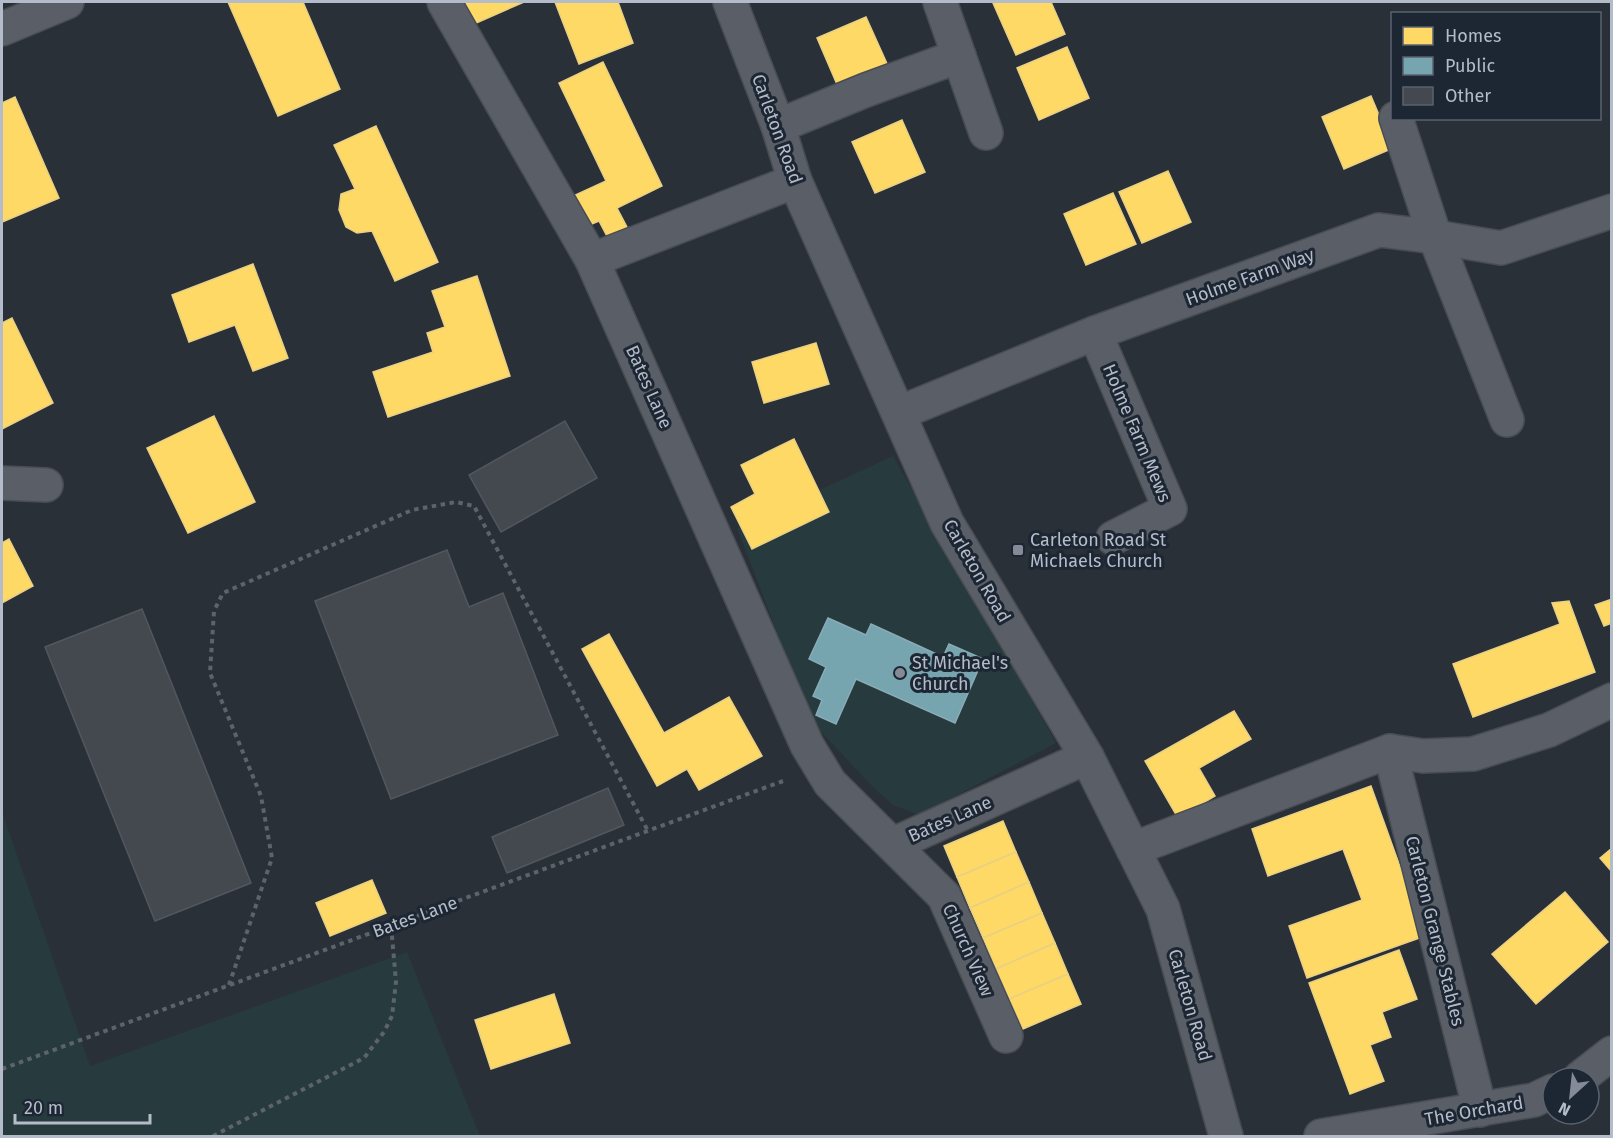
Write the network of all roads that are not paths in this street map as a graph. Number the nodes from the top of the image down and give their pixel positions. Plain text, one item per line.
1 (67, 2) edge
2 (444, 2) edge
3 (730, 2) edge
4 (940, 2) edge
5 (2, 28) edge
6 (959, 56) junction
7 (1397, 120) edge
8 (777, 126) junction
9 (986, 133) dead end
10 (795, 181) junction
11 (1611, 211) edge
12 (1435, 237) junction
13 (592, 260) junction
14 (1095, 333) junction
15 (898, 413) junction
16 (1507, 420) dead end
17 (2, 483) edge
18 (46, 485) dead end
19 (1113, 538) dead end
20 (1611, 700) edge
21 (1390, 751) junction
22 (1087, 756) junction
23 (894, 844) junction
24 (1133, 849) junction
25 (1006, 1036) dead end
26 (1611, 1053) edge
27 (1595, 1066) edge
28 (1541, 1097) edge
29 (1480, 1110) junction
30 (1227, 1137) edge
31 (1321, 1137) edge

1 - 5 street
2 - 13 street, Bates Lane
3 - 8 street, Carleton Road
4 - 6 street
6 - 8 street
6 - 9 street
7 - 12 street
8 - 10 street, Carleton Road
10 - 13 street
10 - 15 street, Carleton Road
11 - 12 street, Holme Farm Way
12 - 14 street, Holme Farm Way
12 - 16 street
13 - 23 street, Bates Lane
14 - 15 street, Holme Farm Way
14 - 19 street, Holme Farm Mews
15 - 22 street, Carleton Road
17 - 18 street
20 - 21 street
21 - 24 street
21 - 29 street, Carleton Grange Stables
22 - 23 street, Bates Lane
22 - 24 street, Carleton Road
23 - 25 street, Church View
24 - 30 street, Carleton Road
26 - 27 street
28 - 29 street, The Orchard
29 - 31 street, The Orchard

